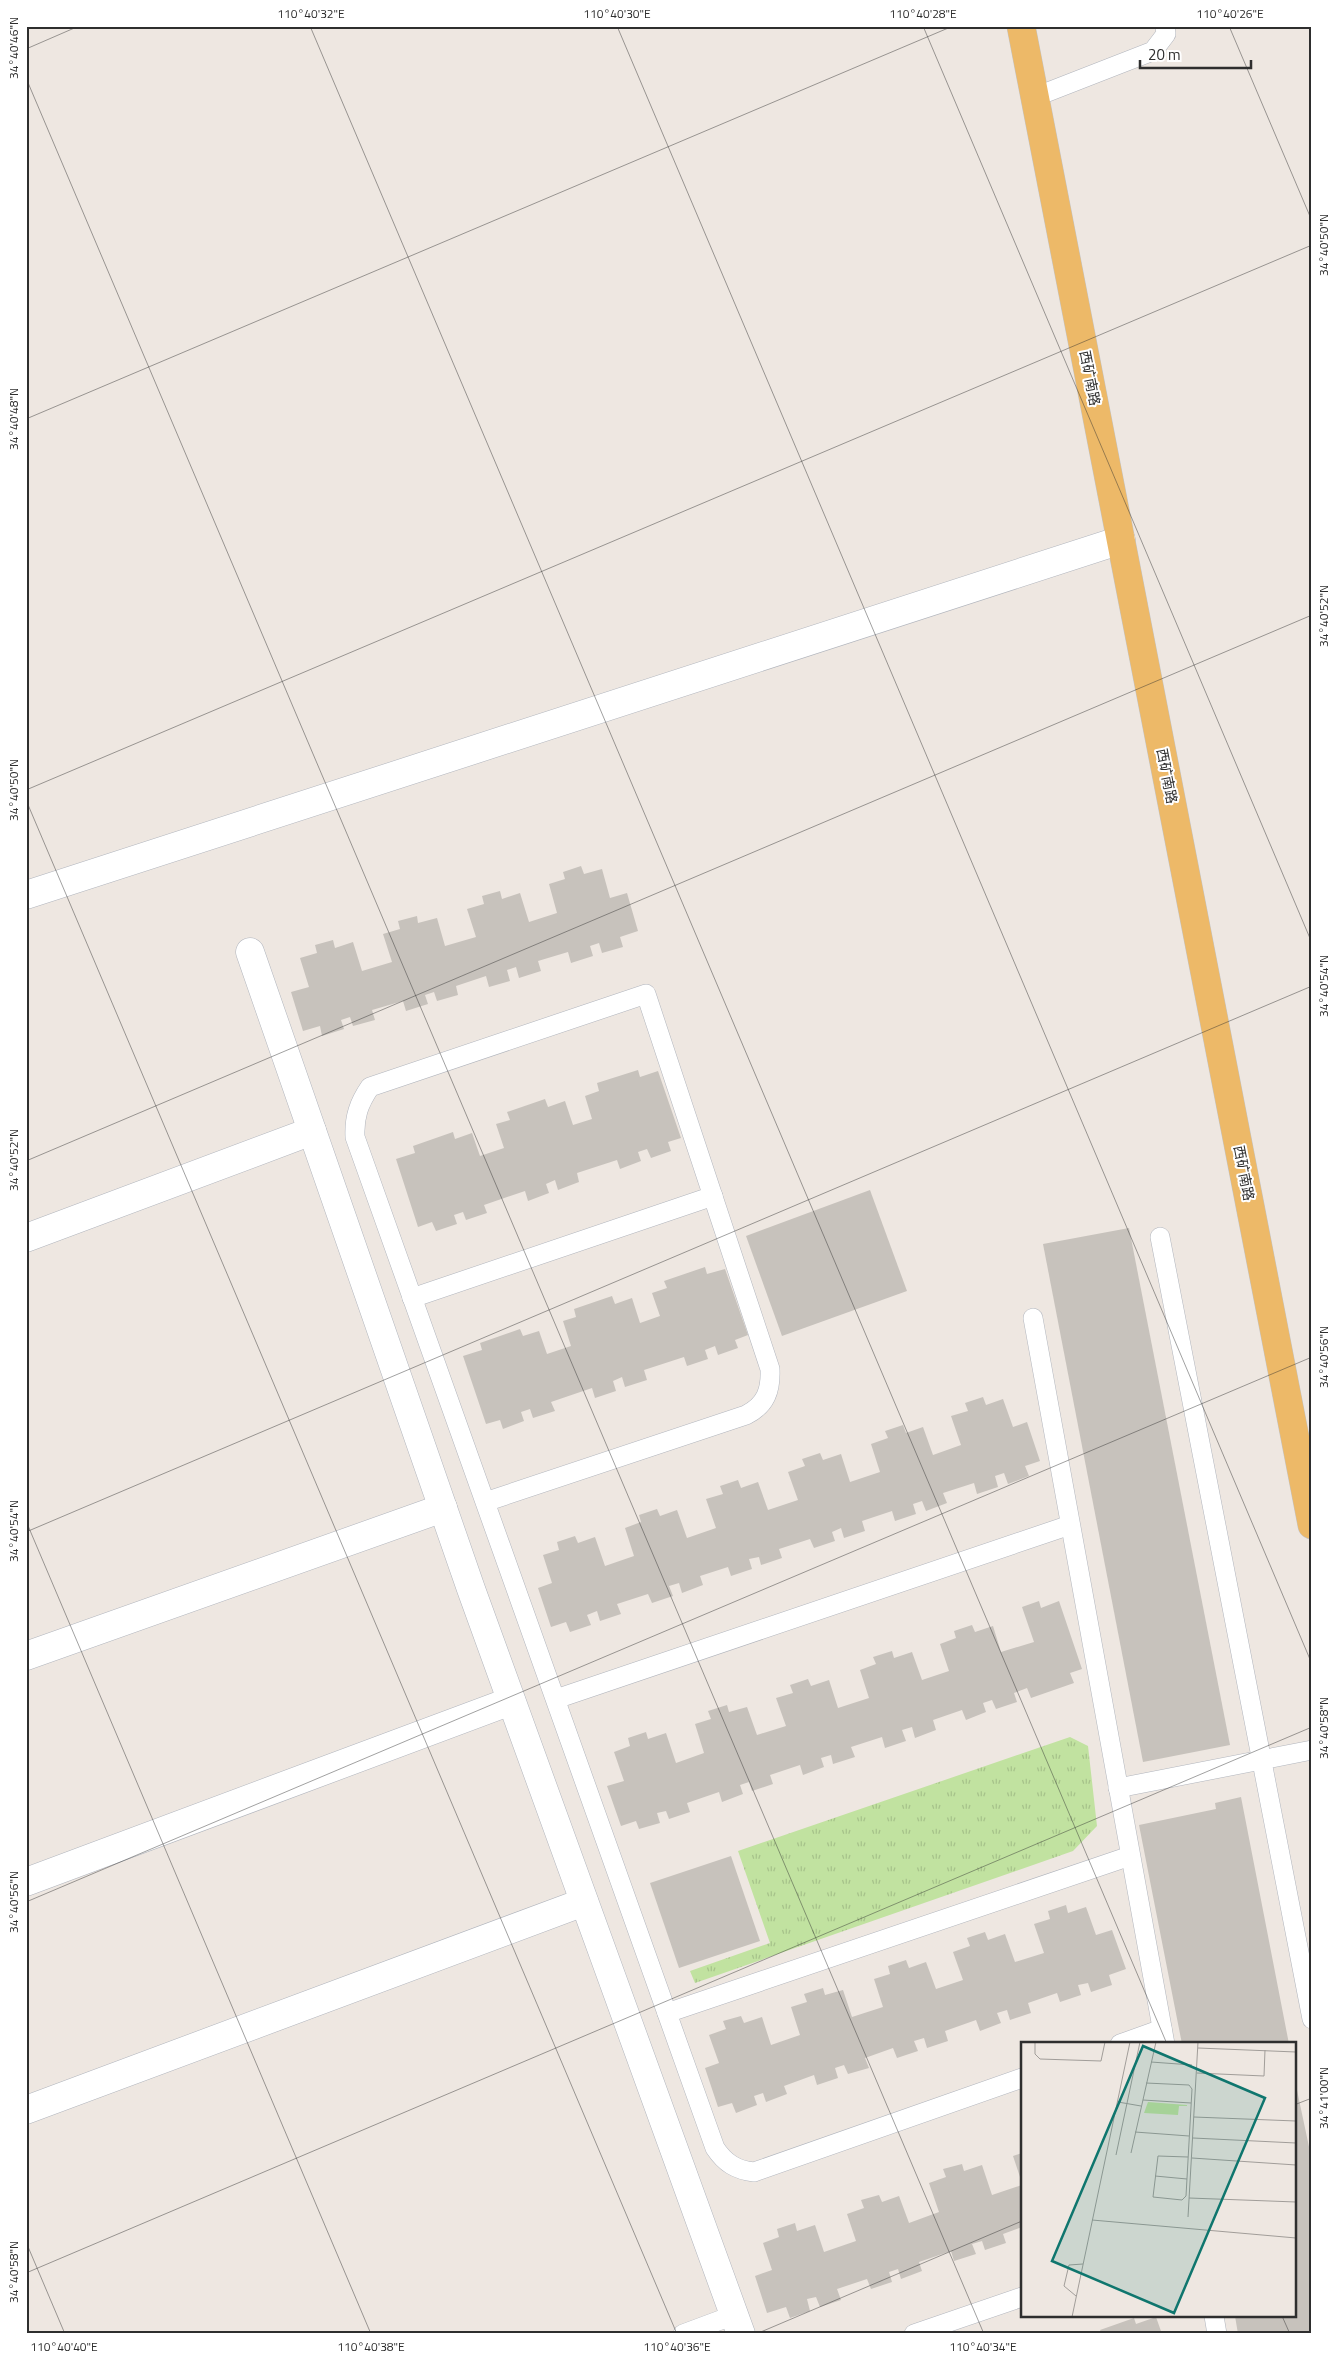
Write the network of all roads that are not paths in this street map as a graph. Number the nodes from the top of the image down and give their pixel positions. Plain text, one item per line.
1 (1022, 26) edge
2 (1165, 26) edge
3 (1035, 97) junction
4 (1121, 540) junction
5 (26, 895) edge
6 (250, 952) dead end
7 (312, 1131) junction
8 (713, 1196) junction
9 (1160, 1237) dead end
10 (26, 1238) edge
11 (412, 1298) junction
12 (1033, 1318) dead end
13 (485, 1502) junction
14 (443, 1508) junction
15 (1070, 1525) junction
16 (1312, 1525) edge
17 (26, 1656) edge
18 (556, 1699) junction
19 (511, 1701) junction
20 (1312, 1750) edge
21 (1262, 1760) junction
22 (1118, 1788) junction
23 (1130, 1856) junction
24 (26, 1882) edge
25 (584, 1902) junction
26 (667, 2013) junction
27 (1312, 2019) edge
28 (1163, 2036) edge
29 (1131, 2042) edge
30 (1021, 2078) edge
31 (26, 2110) edge
32 (1021, 2297) edge
33 (1214, 2318) edge
34 (737, 2324) edge
35 (683, 2334) edge
36 (914, 2334) edge
37 (1217, 2334) edge

1 - 3 main road, 西矿南路
2 - 3 lane
3 - 4 main road, 西矿南路
4 - 5 street
4 - 16 main road, 西矿南路
6 - 7 street
7 - 10 street
7 - 14 street
8 - 11 lane
8 - 11 lane
8 - 13 lane
9 - 21 lane
11 - 13 lane
12 - 15 lane
13 - 18 lane
14 - 17 street
14 - 19 street
15 - 18 lane
15 - 22 lane
18 - 26 lane
19 - 24 street
19 - 25 street
20 - 21 lane
21 - 22 lane
21 - 27 lane
22 - 23 lane
23 - 26 lane
23 - 28 lane
25 - 31 street
25 - 34 street
26 - 30 lane
28 - 29 lane
32 - 36 lane
33 - 37 lane
34 - 35 lane

